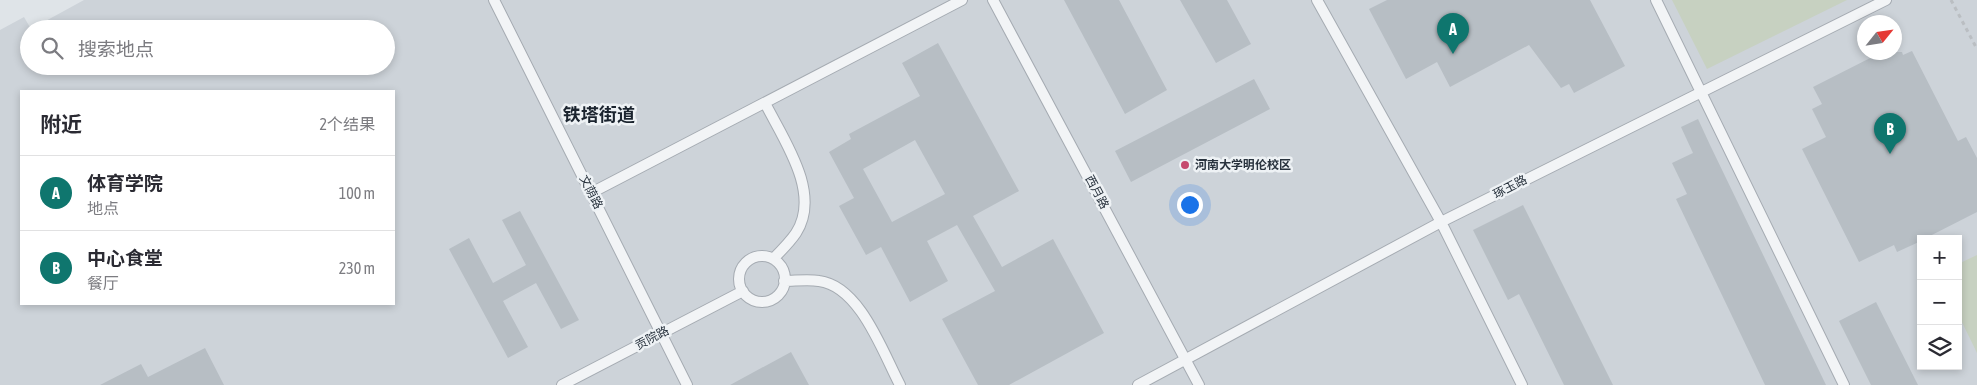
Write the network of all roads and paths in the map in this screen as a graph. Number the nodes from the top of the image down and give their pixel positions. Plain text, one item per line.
1 (494, 0) edge
2 (962, 0) edge
3 (993, 0) edge
4 (1317, 0) edge
5 (1656, 0) edge
6 (1886, 0) edge
7 (1951, 0) edge
8 (1977, 49) edge
9 (1701, 92) junction
10 (765, 103) junction
11 (591, 193) junction
12 (1441, 222) junction
13 (773, 260) junction
14 (784, 282) junction
15 (743, 291) junction
16 (661, 334) junction
17 (1186, 359) junction
18 (562, 385) edge
19 (687, 385) edge
20 (900, 385) edge
21 (1138, 385) edge
22 (1200, 385) edge
23 (1522, 385) edge
24 (1844, 385) edge

1 - 11 lane, 文荫路
2 - 10 lane
3 - 17 lane, 西月路
4 - 12 lane
5 - 9 lane
6 - 9 lane, 琢玉路
7 - 8 path
9 - 12 lane, 琢玉路
9 - 24 lane
10 - 11 lane
10 - 13 lane
11 - 16 lane, 文荫路
12 - 17 lane, 琢玉路
12 - 23 lane
13 - 14 lane
13 - 15 lane
14 - 15 lane
14 - 20 lane
15 - 16 lane, 贡院路
16 - 18 lane, 贡院路
16 - 19 lane, 文荫路
17 - 21 lane, 琢玉路
17 - 22 lane, 西月路

